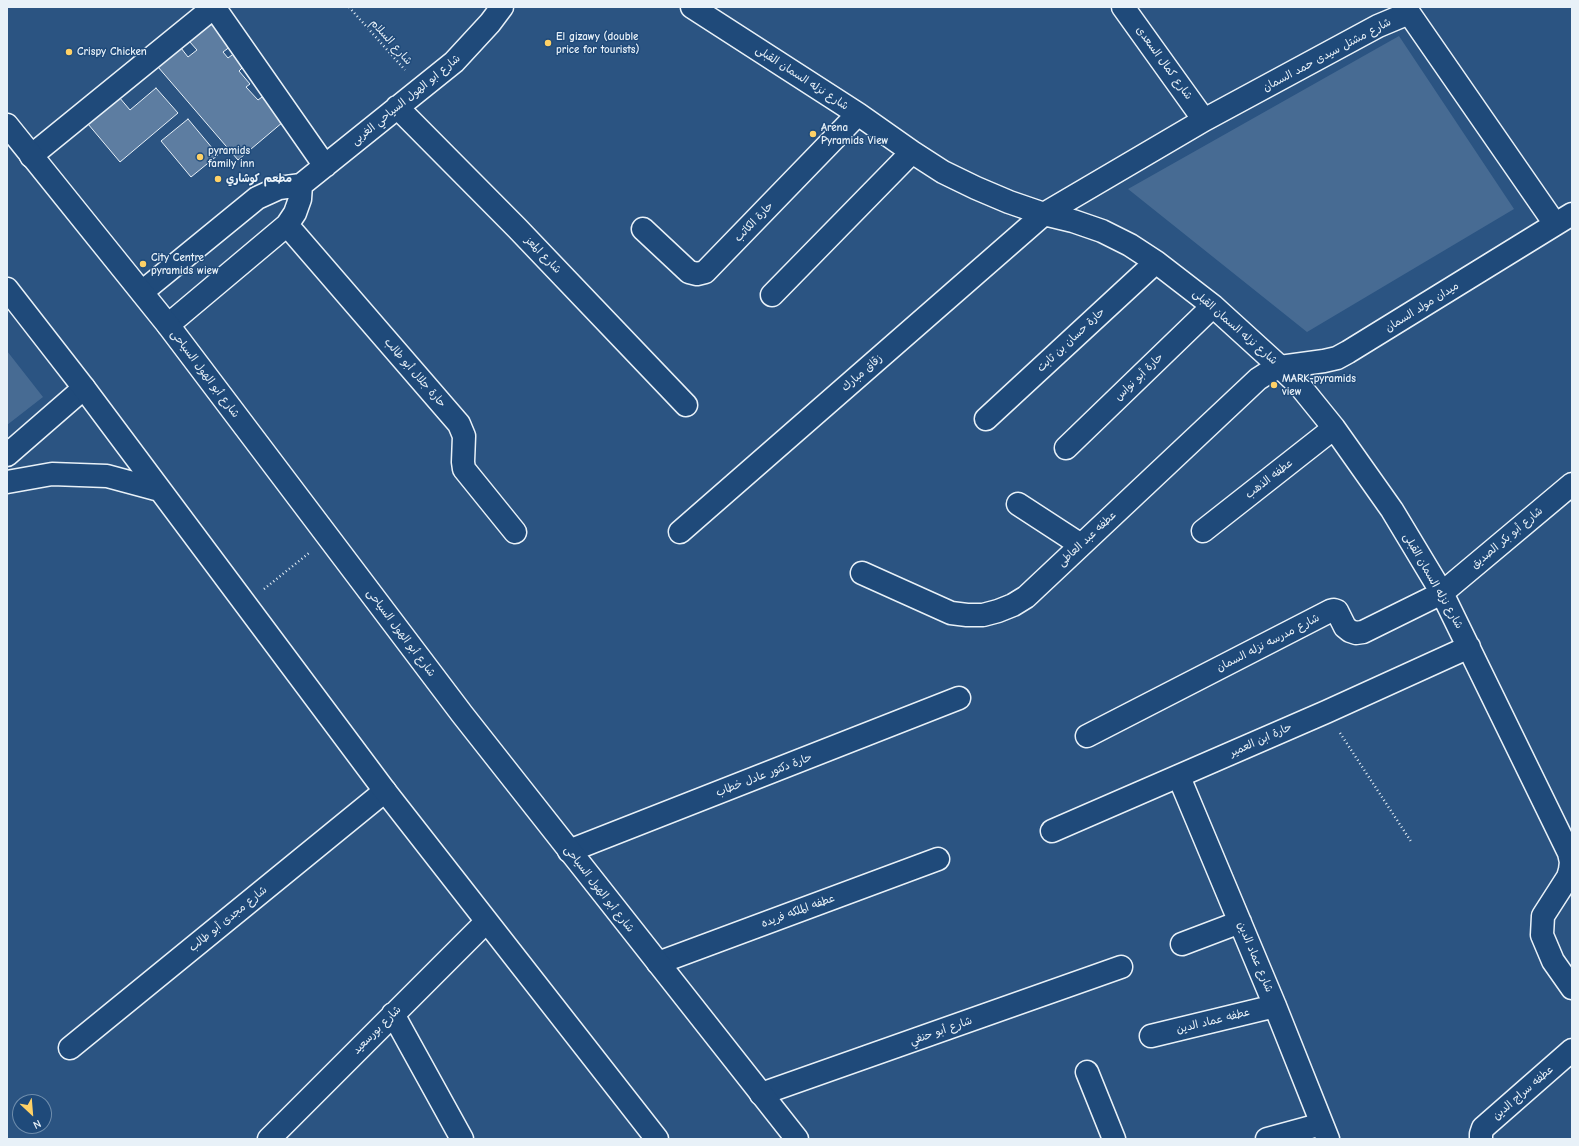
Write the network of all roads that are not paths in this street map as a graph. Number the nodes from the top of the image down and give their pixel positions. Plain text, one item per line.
1 (214, 7) edge
2 (502, 7) edge
3 (692, 7) edge
4 (1123, 7) edge
5 (1417, 10) edge
6 (397, 107) junction
7 (858, 114) junction
8 (1204, 120) junction
9 (7, 125) edge
10 (912, 152) junction
11 (32, 156) junction
12 (325, 166) junction
13 (301, 185) junction
14 (1044, 214) junction
15 (1564, 219) edge
16 (287, 225) junction
17 (643, 229) dead end
18 (1156, 262) junction
19 (7, 289) edge
20 (142, 292) junction
21 (772, 295) dead end
22 (1213, 306) junction
23 (168, 325) junction
24 (1280, 367) junction
25 (84, 388) junction
26 (686, 405) dead end
27 (986, 418) dead end
28 (1334, 428) junction
29 (1066, 448) dead end
30 (7, 455) edge
31 (7, 482) edge
32 (1572, 484) edge
33 (160, 490) junction
34 (1018, 504) dead end
35 (1203, 531) dead end
36 (515, 532) dead end
37 (680, 532) dead end
38 (1080, 545) junction
39 (862, 573) dead end
40 (1442, 593) junction
41 (1469, 647) junction
42 (959, 698) dead end
43 (1087, 736) dead end
44 (1179, 777) junction
45 (385, 791) junction
46 (1052, 831) dead end
47 (569, 851) junction
48 (938, 859) dead end
49 (1570, 876) edge
50 (486, 922) junction
51 (1240, 922) junction
52 (1182, 944) dead end
53 (658, 963) junction
54 (1121, 967) dead end
55 (1572, 988) edge
56 (1275, 1006) junction
57 (393, 1014) junction
58 (1151, 1036) dead end
59 (70, 1048) dead end
60 (1572, 1050) edge
61 (1087, 1072) dead end
62 (761, 1094) junction
63 (1325, 1132) edge
64 (1108, 1137) edge
65 (269, 1139) edge
66 (462, 1139) edge
67 (657, 1139) edge
68 (797, 1139) edge
69 (1267, 1139) edge
70 (1482, 1139) edge

1 - 11 street
1 - 12 street
2 - 6 street, شارع ابو الهول السياحي الغربى
3 - 7 street, شارع نزله السمان القبلى
4 - 8 street, شارع كمال السعدى
5 - 8 street, شارع مشتل سيدى حمد السمان
5 - 15 street, شارع مشتل سيدى حمد السمان
6 - 12 street, شارع ابو الهول السياحي الغربى
6 - 26 street, شارع المعز
7 - 10 street, شارع نزله السمان القبلى
7 - 17 street, حارة الكاتب
8 - 14 street, شارع مشتل سيدى حمد السمان
9 - 11 street, شارع أبو الهول السياحى
10 - 14 street, شارع نزله السمان القبلى
10 - 21 street
11 - 20 street, شارع أبو الهول السياحى
12 - 13 street, شارع ابو الهول السياحي الغربى
13 - 16 street
13 - 20 street
14 - 18 street, شارع نزله السمان القبلى
14 - 37 street, زقاق مبارك
15 - 24 street, ميدان مولد السمان
16 - 23 street
16 - 36 street, حارة جلال أبو طالب
18 - 22 street, شارع نزله السمان القبلى
18 - 27 street, حارة حسان بن ثابت
19 - 25 street
20 - 23 street, شارع أبو الهول السياحى
22 - 24 street, شارع نزله السمان القبلى
22 - 29 street, حارة أبو نواس
23 - 47 street, شارع أبو الهول السياحى
24 - 28 street, شارع نزله السمان القبلى
24 - 38 street, عطفه عبد العاطى
25 - 30 street
25 - 33 street
28 - 35 street, عطفه الذهب
28 - 40 street, شارع نزله السمان القبلى
31 - 33 street
32 - 40 street, شارع أبو بكر الصديق
33 - 45 street
34 - 38 street
38 - 39 street, عطفه عبد العاطى
40 - 41 street, شارع نزله السمان القبلى
40 - 43 street, شارع مدرسه نزله السمان
41 - 44 street, حارة ابن العمير
41 - 49 street, شارع نزله السمان القبلى
42 - 47 street, حارة دكتور عادل خطاب
44 - 46 street, حارة ابن العمير
44 - 51 street, شارع عماد الدين
45 - 50 street
45 - 59 street, شارع مجدى أبو طالب
47 - 53 street, شارع أبو الهول السياحى
48 - 53 street, عطفه الملكه فريده
49 - 55 street, شارع نزله السمان القبلى
50 - 57 street, شارع بورسعيد
50 - 67 street
51 - 52 street
51 - 56 street, شارع عماد الدين
53 - 62 street, شارع أبو الهول السياحى
54 - 62 street, شارع أبو حنفي
56 - 58 street, عطفه عماد الدين
56 - 63 street, شارع عماد الدين
57 - 65 street, شارع بورسعيد
57 - 66 street
60 - 70 street, عطفه سراج الدين
61 - 64 street
62 - 68 street, شارع أبو الهول السياحى
63 - 69 street

